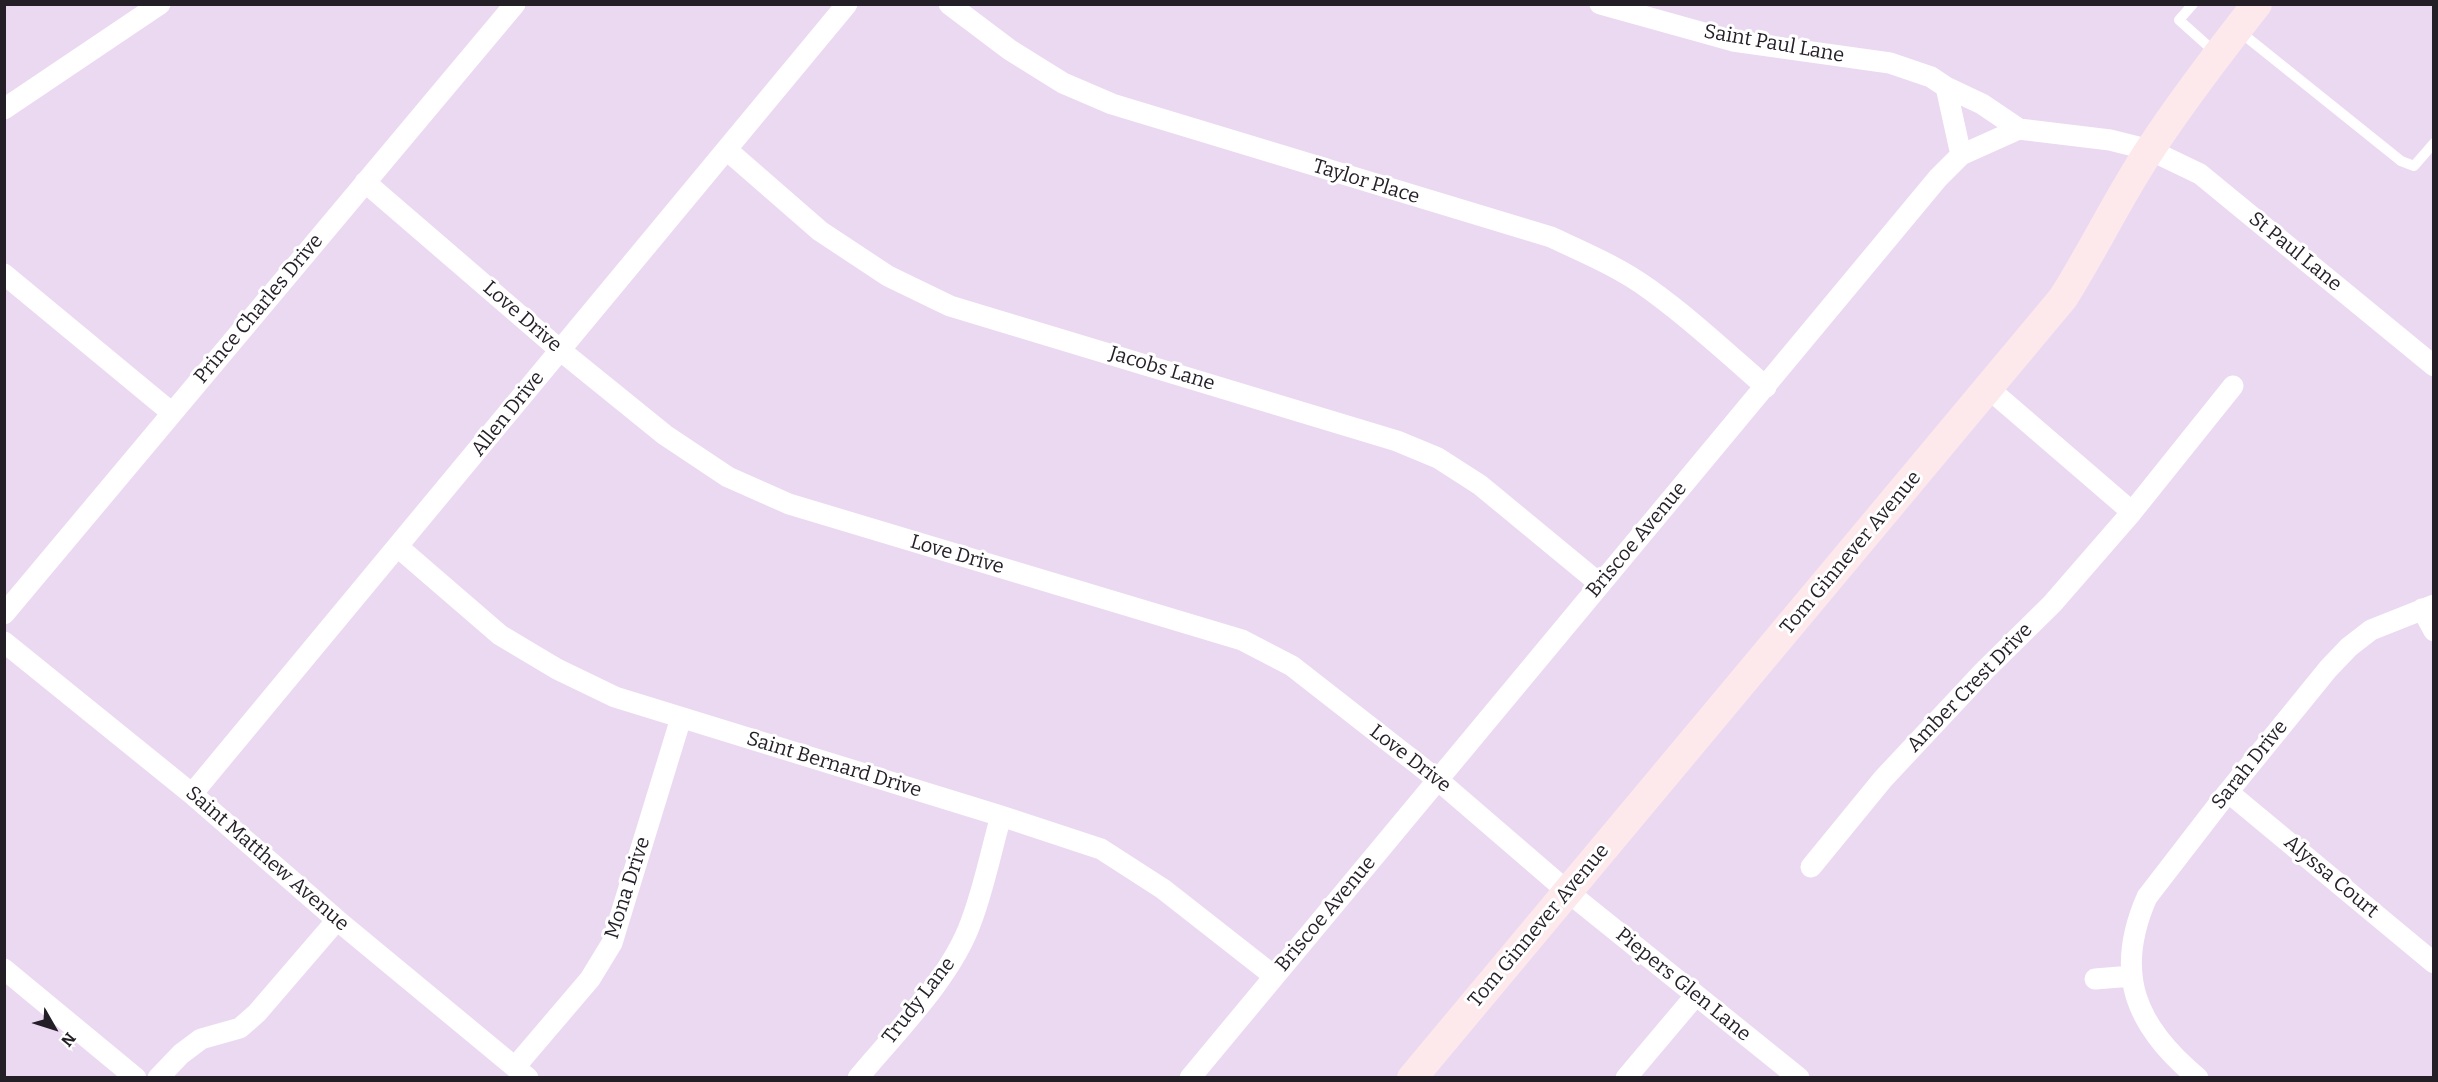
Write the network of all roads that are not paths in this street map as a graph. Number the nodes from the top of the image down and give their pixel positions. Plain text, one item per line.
1 (160, 4) edge
2 (515, 4) edge
3 (847, 4) edge
4 (950, 4) edge
5 (1600, 4) edge
6 (2193, 4) edge
7 (2257, 4) edge
8 (2237, 29) junction
9 (2217, 54) junction
10 (1946, 87) junction
11 (4, 109) edge
12 (2019, 129) junction
13 (2433, 143) edge
14 (727, 150) junction
15 (2150, 150) junction
16 (1961, 155) junction
17 (365, 182) junction
18 (4, 274) edge
19 (561, 350) junction
20 (2430, 356) edge
21 (2233, 386) dead end
22 (1766, 387) junction
23 (1988, 388) junction
24 (172, 413) junction
25 (2132, 512) junction
26 (398, 547) junction
27 (1600, 584) junction
28 (2428, 607) edge
29 (4, 614) edge
30 (2433, 631) edge
31 (4, 642) edge
32 (681, 718) junction
33 (1438, 780) junction
34 (2228, 792) junction
35 (192, 794) junction
36 (1001, 816) junction
37 (1811, 867) dead end
38 (1568, 892) junction
39 (337, 920) junction
40 (2433, 963) edge
41 (4, 969) edge
42 (1274, 976) junction
43 (2132, 976) junction
44 (2095, 979) dead end
45 (1696, 995) junction
46 (521, 1072) edge
47 (136, 1077) edge
48 (158, 1077) edge
49 (858, 1077) edge
50 (1190, 1077) edge
51 (1412, 1077) edge
52 (1626, 1077) edge
53 (1799, 1077) edge
54 (2198, 1077) edge

1 - 11 street
2 - 17 street, Prince Charles Drive
3 - 14 street, Allen Drive
4 - 22 street, Taylor Place
5 - 10 street, Saint Paul Lane
6 - 9 lane
7 - 8 main road, Tom Ginnever Avenue
8 - 9 main road, Tom Ginnever Avenue
8 - 13 lane
9 - 15 main road, Tom Ginnever Avenue
10 - 12 street
10 - 16 street
12 - 15 street
12 - 16 street, Briscoe Avenue
14 - 19 street, Allen Drive
14 - 27 street, Jacobs Lane
15 - 20 street, St Paul Lane
15 - 23 main road, Tom Ginnever Avenue
16 - 22 street, Briscoe Avenue
17 - 19 street, Love Drive
17 - 24 street, Prince Charles Drive
18 - 24 street
19 - 26 street, Allen Drive
19 - 33 street, Love Drive
21 - 25 street, Amber Crest Drive
22 - 27 street, Briscoe Avenue
23 - 25 street
23 - 38 main road, Tom Ginnever Avenue
24 - 29 street, Prince Charles Drive
25 - 37 street, Amber Crest Drive
26 - 32 street, Saint Bernard Drive
26 - 35 street, Allen Drive
27 - 33 street, Briscoe Avenue
28 - 30 street
28 - 34 street, Sarah Drive
31 - 35 street, Saint Matthew Avenue
32 - 36 street, Saint Bernard Drive
32 - 46 street, Mona Drive
33 - 38 street, Love Drive
33 - 42 street, Briscoe Avenue
34 - 40 street, Alyssa Court
34 - 43 street, Sarah Drive
35 - 39 street, Saint Matthew Avenue
36 - 42 street, Saint Bernard Drive
36 - 49 street, Trudy Lane
38 - 45 street, Piepers Glen Lane
38 - 51 main road, Tom Ginnever Avenue
39 - 46 street, Saint Matthew Avenue
39 - 48 street
41 - 47 street
42 - 50 street, Briscoe Avenue
43 - 44 street
43 - 54 street, Sarah Drive
45 - 52 street
45 - 53 street, Piepers Glen Lane

